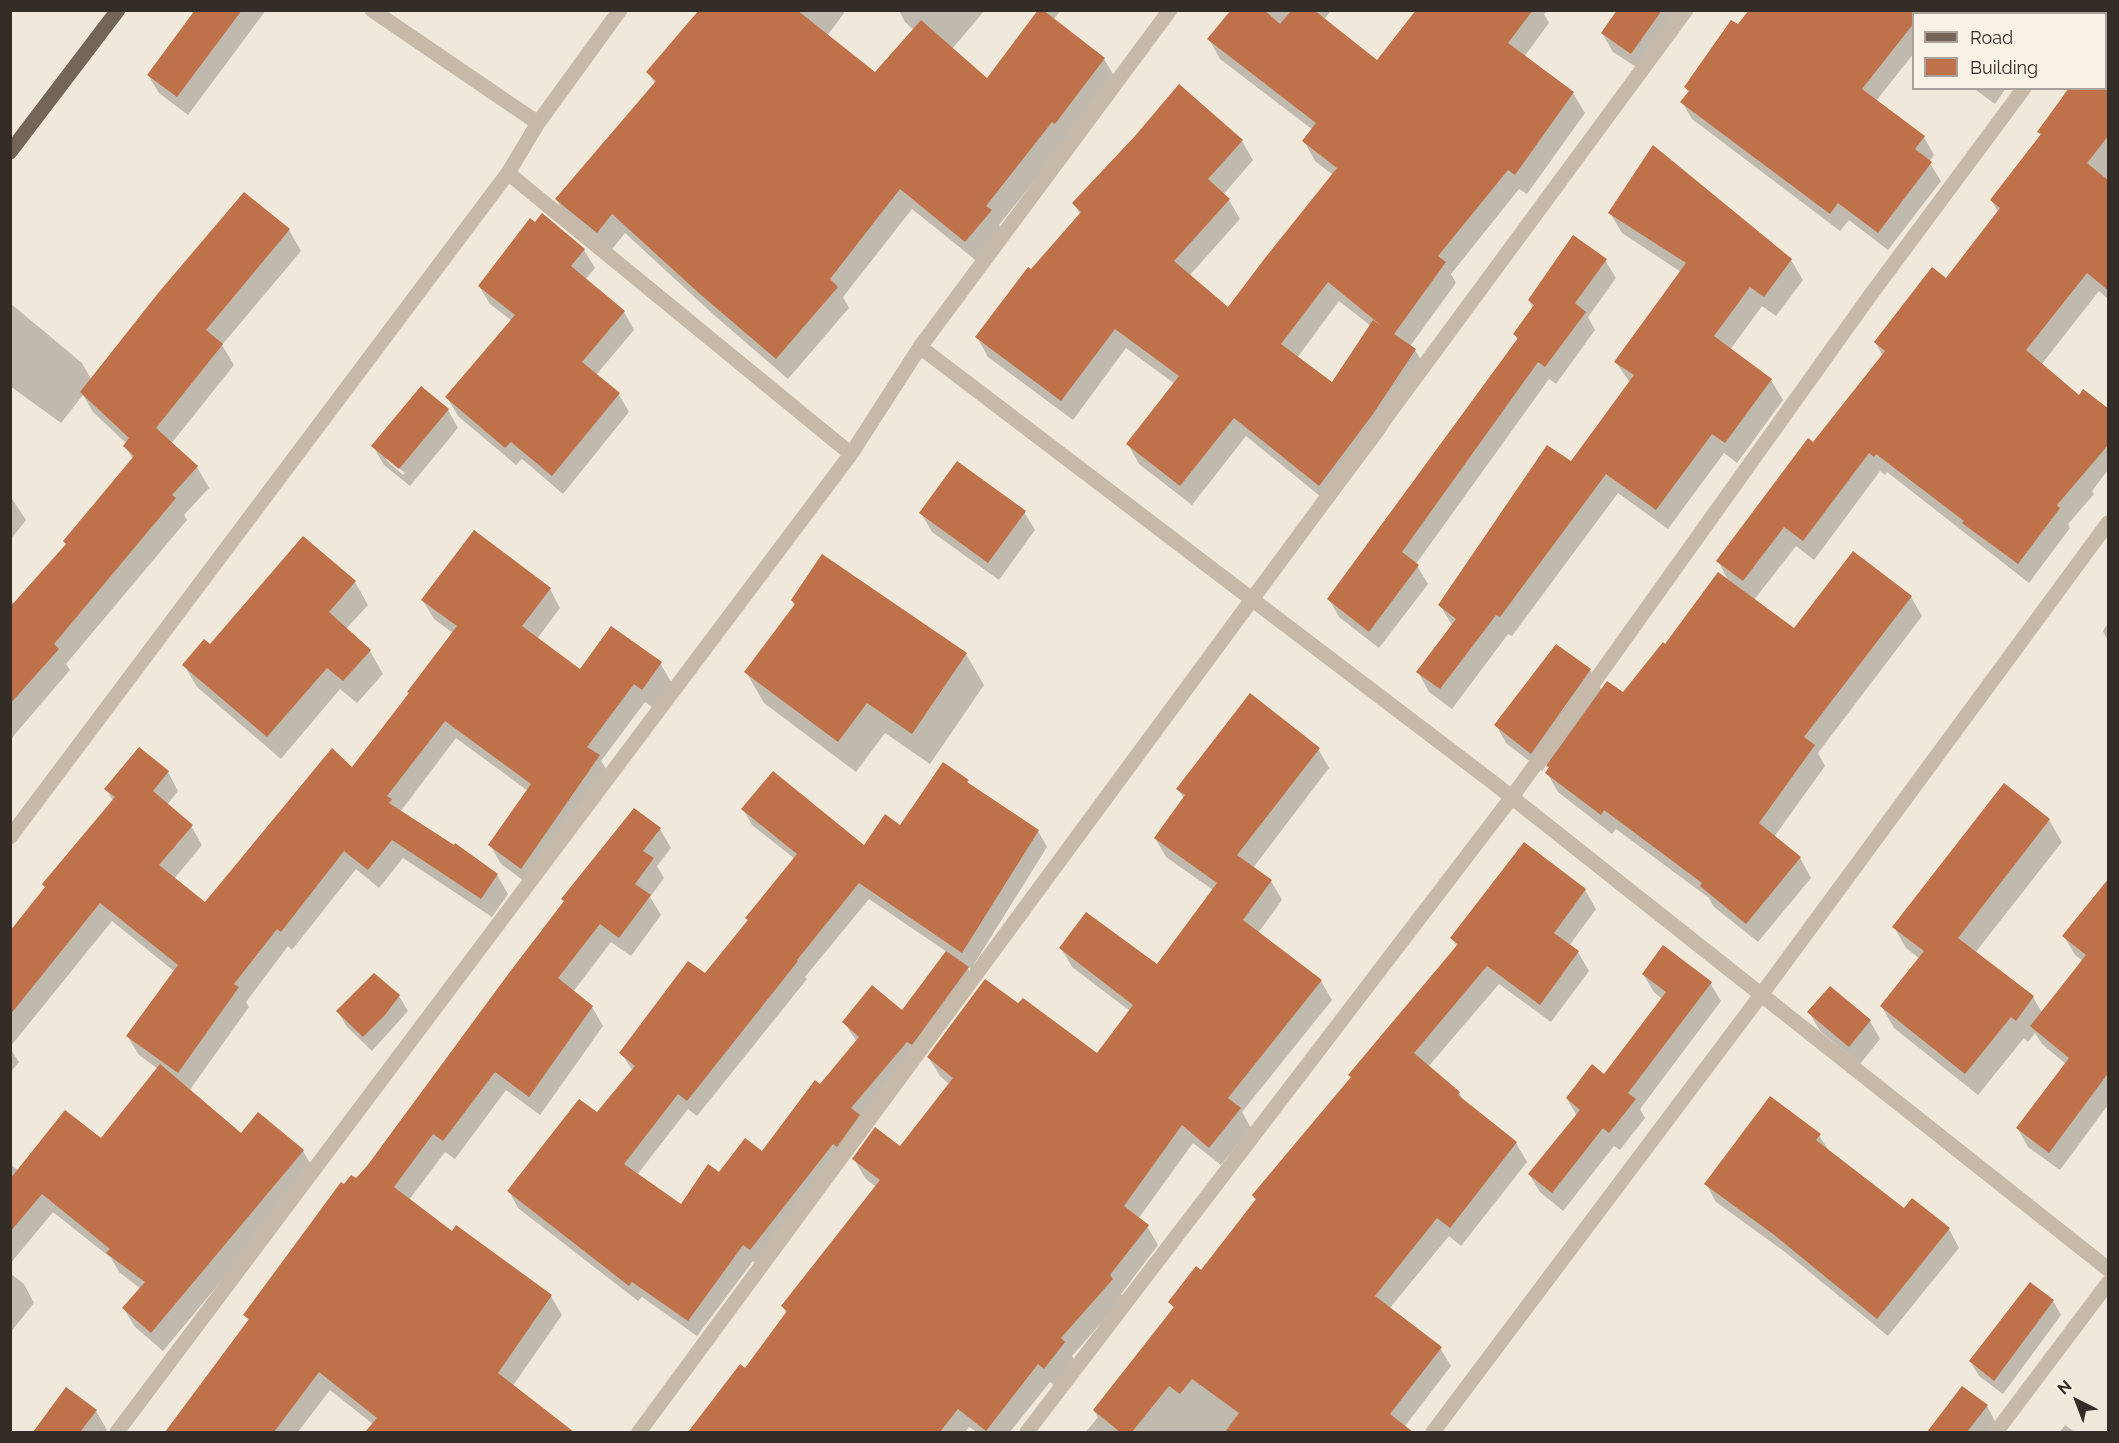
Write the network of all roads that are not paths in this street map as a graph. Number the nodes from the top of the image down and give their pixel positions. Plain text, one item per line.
1 (118, 10) edge
2 (372, 10) edge
3 (620, 10) edge
4 (1170, 10) edge
5 (1686, 10) edge
6 (2023, 90) edge
7 (538, 123) junction
8 (10, 152) edge
9 (508, 174) junction
10 (921, 347) junction
11 (851, 454) junction
12 (2109, 523) edge
13 (1252, 600) junction
14 (1512, 797) junction
15 (10, 837) edge
16 (1761, 995) junction
17 (2109, 1269) edge
18 (2109, 1282) edge
19 (117, 1432) edge
20 (639, 1432) edge
21 (1027, 1432) edge
22 (1433, 1432) edge
23 (1996, 1432) edge

1 - 8 main road
2 - 7 street
3 - 7 street
4 - 10 street
5 - 13 street
6 - 14 street
7 - 9 street
9 - 11 street
9 - 15 street
10 - 11 street
10 - 13 street
11 - 19 street
12 - 16 street
13 - 14 street
13 - 20 street
14 - 16 street
14 - 21 street
16 - 17 street
16 - 22 street
18 - 23 street

